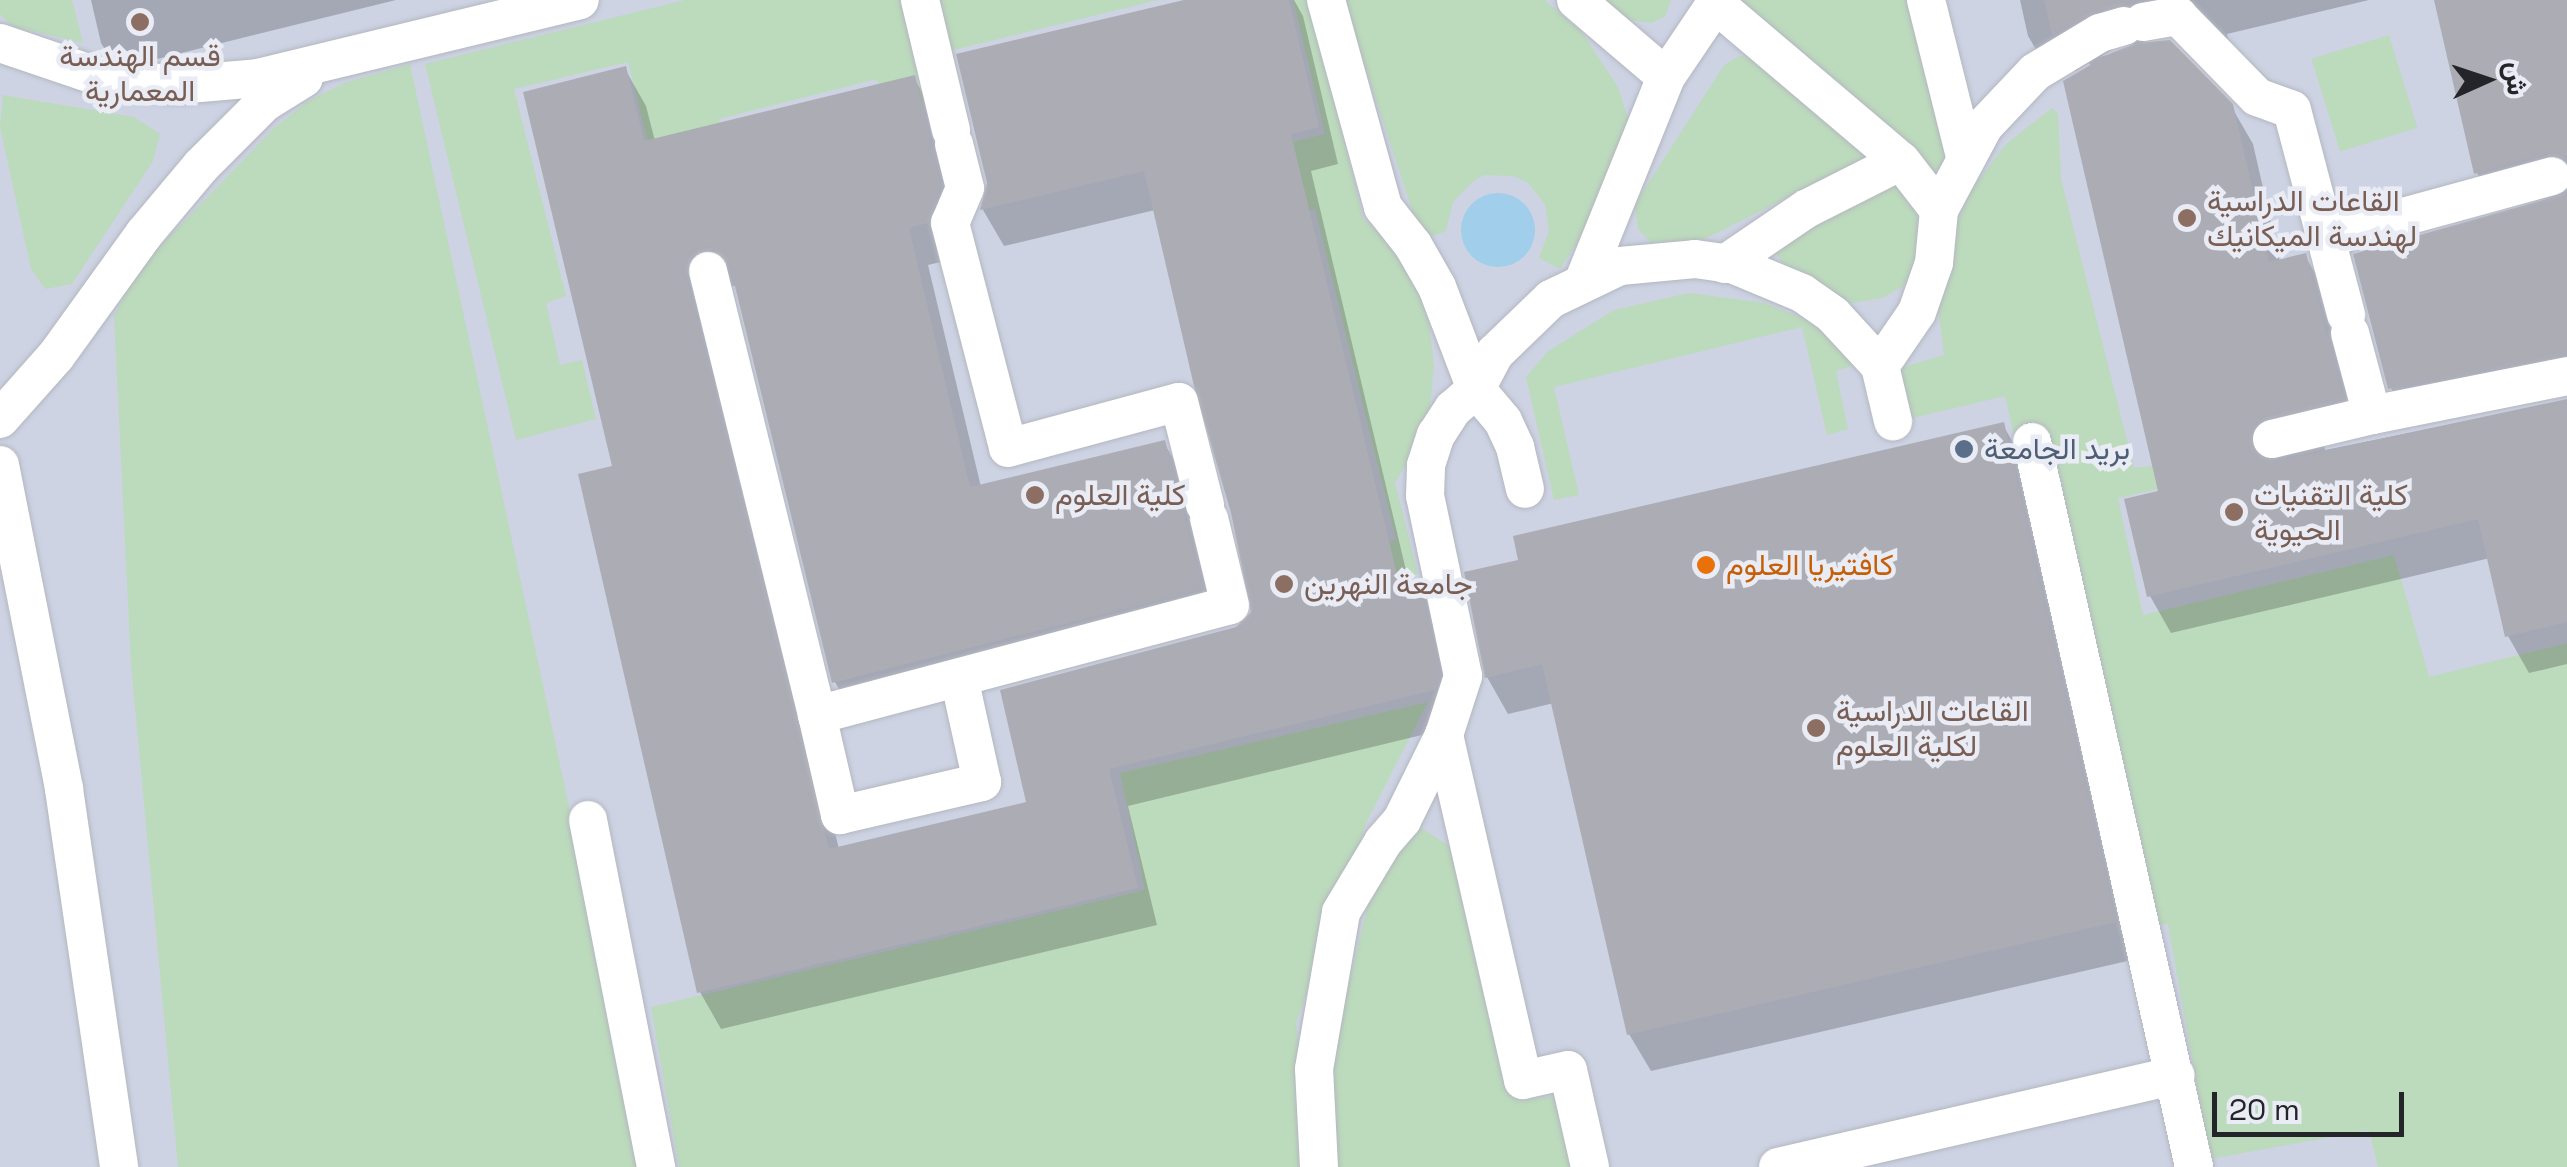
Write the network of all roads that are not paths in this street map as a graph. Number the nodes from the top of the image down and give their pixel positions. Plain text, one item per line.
1 (580, 0) edge
2 (920, 0) edge
3 (1326, 0) edge
4 (1576, 0) edge
5 (1926, 0) edge
6 (1718, 3) edge
7 (0, 44) edge
8 (336, 57) junction
9 (1666, 77) junction
10 (1964, 156) junction
11 (1900, 161) junction
12 (2552, 176) dead end
13 (1938, 210) junction
14 (2326, 238) junction
15 (1725, 264) junction
16 (708, 271) dead end
17 (1584, 280) junction
18 (1880, 366) junction
19 (2567, 376) edge
20 (1476, 389) junction
21 (2372, 415) junction
22 (0, 419) edge
23 (1893, 422) dead end
24 (2272, 439) dead end
25 (2032, 442) dead end
26 (0, 465) edge
27 (1526, 489) dead end
28 (958, 678) junction
29 (817, 716) junction
30 (1444, 735) junction
31 (588, 820) dead end
32 (2176, 1075) junction
33 (118, 1167) edge
34 (656, 1167) edge
35 (1319, 1167) edge
36 (1590, 1167) edge
37 (1778, 1167) edge
38 (2194, 1167) edge

1 - 8 lane
2 - 28 lane
3 - 20 lane
4 - 9 lane
5 - 10 lane
6 - 9 lane
6 - 11 lane
7 - 8 lane
8 - 22 lane
9 - 17 lane
10 - 13 lane
10 - 14 lane
11 - 13 lane
11 - 15 lane
12 - 14 lane
13 - 18 lane
14 - 21 lane
15 - 17 lane
15 - 18 lane
16 - 29 lane
17 - 20 lane
18 - 23 lane
19 - 21 lane
20 - 27 lane
20 - 30 lane
21 - 24 lane
25 - 32 lane
26 - 33 lane
28 - 29 lane
28 - 29 lane
30 - 35 lane
30 - 36 lane
31 - 34 lane
32 - 37 lane
32 - 38 lane

